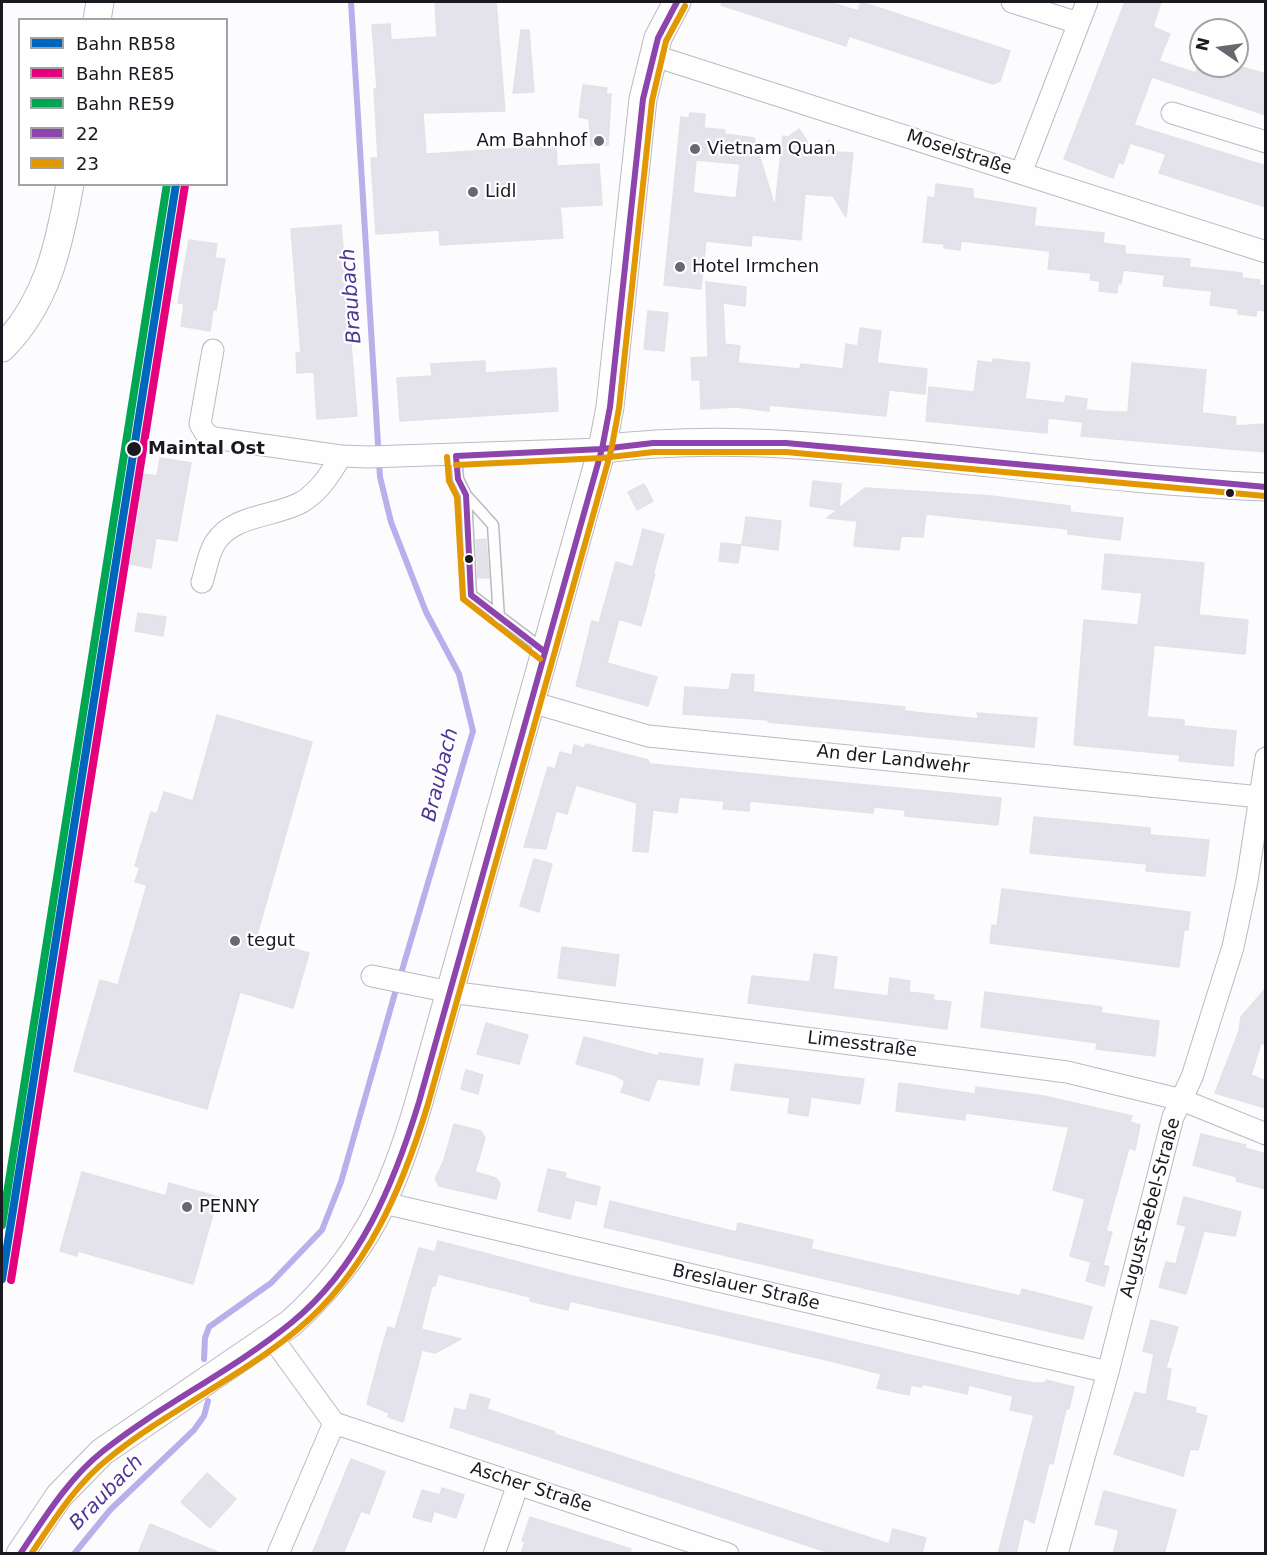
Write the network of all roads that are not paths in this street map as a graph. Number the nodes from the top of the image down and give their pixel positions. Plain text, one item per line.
1 (100, 2) edge
2 (677, 2) edge
3 (1012, 2) edge
4 (1087, 2) edge
5 (97, 18) edge
6 (1078, 23) junction
7 (652, 55) junction
8 (1172, 113) dead end
9 (1266, 142) edge
10 (1021, 172) junction
11 (70, 186) edge
12 (1266, 252) edge
13 (2, 348) edge
14 (213, 350) dead end
15 (602, 449) junction
16 (341, 456) junction
17 (456, 456) junction
18 (1266, 487) edge
19 (466, 495) junction
20 (202, 582) dead end
21 (500, 619) junction
22 (545, 652) junction
23 (531, 702) junction
24 (1266, 758) edge
25 (1260, 796) junction
26 (372, 976) dead end
27 (450, 992) junction
28 (1182, 1100) junction
29 (1266, 1134) edge
30 (384, 1203) junction
31 (271, 1336) junction
32 (1108, 1372) junction
33 (334, 1423) junction
34 (518, 1484) junction
35 (20, 1554) edge
36 (278, 1554) edge
37 (494, 1554) edge
38 (728, 1554) edge
39 (1057, 1554) edge

1 - 5 street
2 - 7 street
3 - 6 street
4 - 6 street
6 - 10 street
7 - 10 street, Moselstraße
7 - 15 street
8 - 9 street
10 - 12 street, Moselstraße
11 - 13 street
14 - 16 street
15 - 17 street
15 - 18 street
15 - 22 street
16 - 17 street
16 - 20 street
17 - 19 lane
19 - 21 lane
19 - 21 lane
21 - 22 lane
22 - 23 street
23 - 25 street, An der Landwehr
23 - 27 street
24 - 25 street, August-Bebel-Straße
25 - 28 street, August-Bebel-Straße
26 - 27 street, Limesstraße
27 - 28 street, Limesstraße
27 - 30 street
28 - 29 street, Limesstraße
28 - 32 street, August-Bebel-Straße
30 - 31 street
30 - 32 street, Breslauer Straße
31 - 33 street
31 - 35 street
32 - 39 street, August-Bebel-Straße
33 - 34 street, Ascher Straße
33 - 36 street
34 - 37 street
34 - 38 street, Ascher Straße

